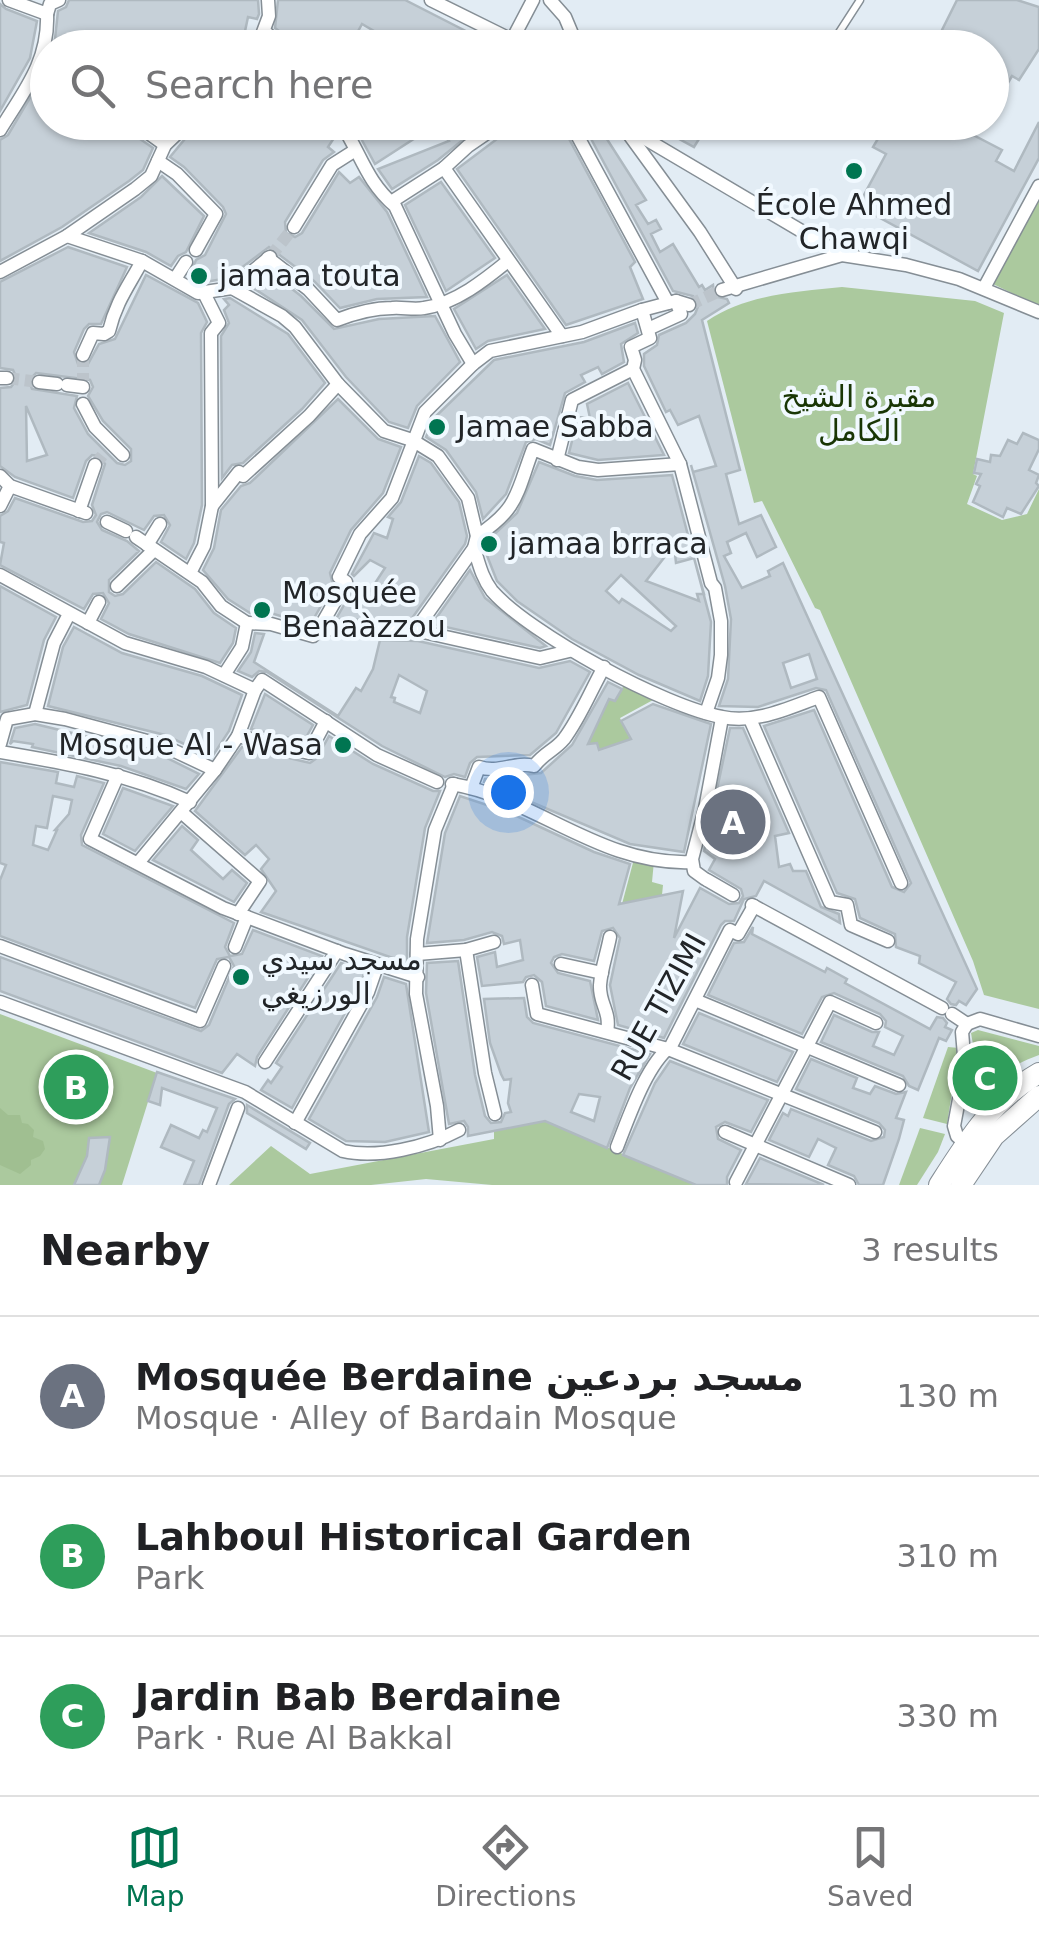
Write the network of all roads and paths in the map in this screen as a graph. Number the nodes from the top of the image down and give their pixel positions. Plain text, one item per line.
1 (9, 0) edge
2 (59, 0) edge
3 (268, 0) edge
4 (430, 0) edge
5 (533, 0) edge
6 (550, 0) edge
7 (860, 0) edge
8 (47, 14) junction
9 (48, 30) edge
10 (265, 30) edge
11 (489, 30) edge
12 (521, 30) edge
13 (570, 30) edge
14 (841, 30) edge
15 (30, 83) edge
16 (0, 130) edge
17 (158, 140) edge
18 (170, 140) edge
19 (349, 140) edge
20 (477, 140) edge
21 (581, 140) edge
22 (633, 140) edge
23 (648, 140) edge
24 (165, 145) junction
25 (354, 151) junction
26 (158, 160) junction
27 (444, 168) junction
28 (1039, 186) edge
29 (392, 202) junction
30 (294, 227) tunnel mouth
31 (67, 236) junction
32 (196, 250) dead end
33 (842, 255) junction
34 (508, 260) junction
35 (142, 261) junction
36 (186, 262) dead end
37 (0, 272) edge
38 (175, 279) junction
39 (232, 288) junction
40 (984, 288) junction
41 (204, 293) junction
42 (678, 303) junction
43 (440, 304) junction
44 (642, 310) junction
45 (1039, 312) edge
46 (648, 329) junction
47 (562, 336) junction
48 (83, 355) tunnel mouth
49 (473, 364) junction
50 (633, 369) junction
51 (39, 382) tunnel mouth
52 (338, 384) junction
53 (412, 440) junction
54 (123, 455) dead end
55 (557, 460) junction
56 (680, 464) junction
57 (95, 465) tunnel mouth
58 (5, 481) edge
59 (0, 506) edge
60 (212, 506) junction
61 (107, 522) dead end
62 (160, 524) dead end
63 (141, 541) junction
64 (475, 542) junction
65 (190, 573) junction
66 (0, 575) edge
67 (117, 586) dead end
68 (99, 602) dead end
69 (68, 614) junction
70 (88, 623) junction
71 (247, 623) junction
72 (319, 629) junction
73 (415, 631) junction
74 (569, 651) junction
75 (604, 667) junction
76 (224, 674) junction
77 (255, 690) junction
78 (706, 713) junction
79 (35, 714) junction
80 (722, 718) junction
81 (750, 719) junction
82 (326, 721) junction
83 (238, 736) junction
84 (0, 744) edge
85 (0, 752) edge
86 (215, 770) junction
87 (118, 775) junction
88 (448, 784) junction
89 (470, 788) junction
90 (186, 807) junction
91 (692, 862) junction
92 (138, 863) junction
93 (901, 882) dead end
94 (744, 901) junction
95 (243, 916) junction
96 (610, 937) dead end
97 (888, 941) dead end
98 (494, 942) dead end
99 (0, 946) edge
100 (235, 946) dead end
101 (466, 950) junction
102 (336, 952) junction
103 (418, 954) junction
104 (561, 964) dead end
105 (224, 966) dead end
106 (377, 966) junction
107 (602, 974) junction
108 (418, 977) junction
109 (532, 985) dead end
110 (695, 1000) junction
111 (0, 1002) edge
112 (876, 1023) dead end
113 (966, 1024) junction
114 (607, 1032) junction
115 (1039, 1036) edge
116 (806, 1044) junction
117 (668, 1049) junction
118 (265, 1062) dead end
119 (1039, 1074) edge
120 (899, 1085) dead end
121 (781, 1094) junction
122 (1039, 1096) edge
123 (242, 1100) junction
124 (495, 1114) dead end
125 (296, 1124) junction
126 (459, 1130) dead end
127 (726, 1132) dead end
128 (874, 1132) dead end
129 (960, 1135) junction
130 (440, 1140) junction
131 (989, 1141) junction
132 (756, 1144) junction
133 (617, 1147) dead end
134 (736, 1182) dead end
135 (209, 1185) edge
136 (849, 1185) edge
137 (939, 1185) edge
138 (961, 1185) edge

1 - 8 street
2 - 8 street
3 - 10 street
4 - 11 street
5 - 12 street
6 - 13 street
7 - 14 lane
8 - 9 street
15 - 16 street
17 - 24 street
18 - 24 street
19 - 25 street
20 - 27 street
21 - 42 street
22 - 33 street
23 - 33 street
24 - 26 street
25 - 29 street
25 - 30 street
26 - 31 street
26 - 32 street
27 - 29 street
27 - 34 street
28 - 40 street
29 - 43 street
31 - 35 street
31 - 37 street
33 - 40 street
34 - 43 street
34 - 47 street
35 - 38 street
35 - 48 street
36 - 38 street
38 - 41 street
39 - 41 street
39 - 43 street
39 - 52 street
40 - 45 street
41 - 60 street
42 - 44 street
42 - 46 street
43 - 49 street
44 - 46 street
44 - 47 street
46 - 50 street
47 - 49 street
49 - 53 street
50 - 55 street
50 - 56 street
51 - 54 street
52 - 53 street
52 - 60 street
53 - 64 street
53 - 72 street
55 - 56 street
55 - 64 street
56 - 78 street
57 - 58 street
58 - 59 street
60 - 65 street
61 - 63 street
62 - 63 street
63 - 65 street
63 - 67 street
64 - 73 street
64 - 74 street
65 - 71 street
66 - 69 street
68 - 70 street
69 - 70 street
69 - 79 street
70 - 76 street
71 - 72 street
71 - 76 street
72 - 73 street
73 - 74 street
74 - 75 street
75 - 78 street
75 - 89 street
76 - 77 street
77 - 82 street
77 - 83 street
78 - 80 street
79 - 84 street
79 - 86 street
80 - 81 street
80 - 91 street
81 - 93 street
81 - 97 street
82 - 83 street
82 - 88 street
83 - 86 street
85 - 87 street
86 - 90 street
87 - 90 street
87 - 92 street
88 - 89 street
88 - 103 street
89 - 91 street
90 - 92 street
90 - 95 street
91 - 94 street
92 - 95 street
94 - 110 street, RUE TIZIMI
94 - 113 street
95 - 100 street
95 - 102 street
96 - 107 street
98 - 101 street
99 - 105 street
101 - 103 street
101 - 124 street
102 - 106 street
102 - 118 street
103 - 108 street
104 - 107 street
106 - 108 street
106 - 125 street
107 - 114 street
108 - 130 street
109 - 114 street
110 - 116 street
110 - 117 street, RUE TIZIMI
111 - 123 street
112 - 116 street
113 - 115 street
113 - 129 street
114 - 117 street
116 - 120 street
116 - 121 street
117 - 121 street
117 - 133 street, RUE TIZIMI
119 - 129 main road
121 - 128 street
121 - 132 street
122 - 131 main road
123 - 125 street
123 - 135 street
125 - 130 street
126 - 130 street
127 - 132 street
129 - 131 main road
129 - 137 main road
131 - 138 main road
132 - 134 street
132 - 136 street

